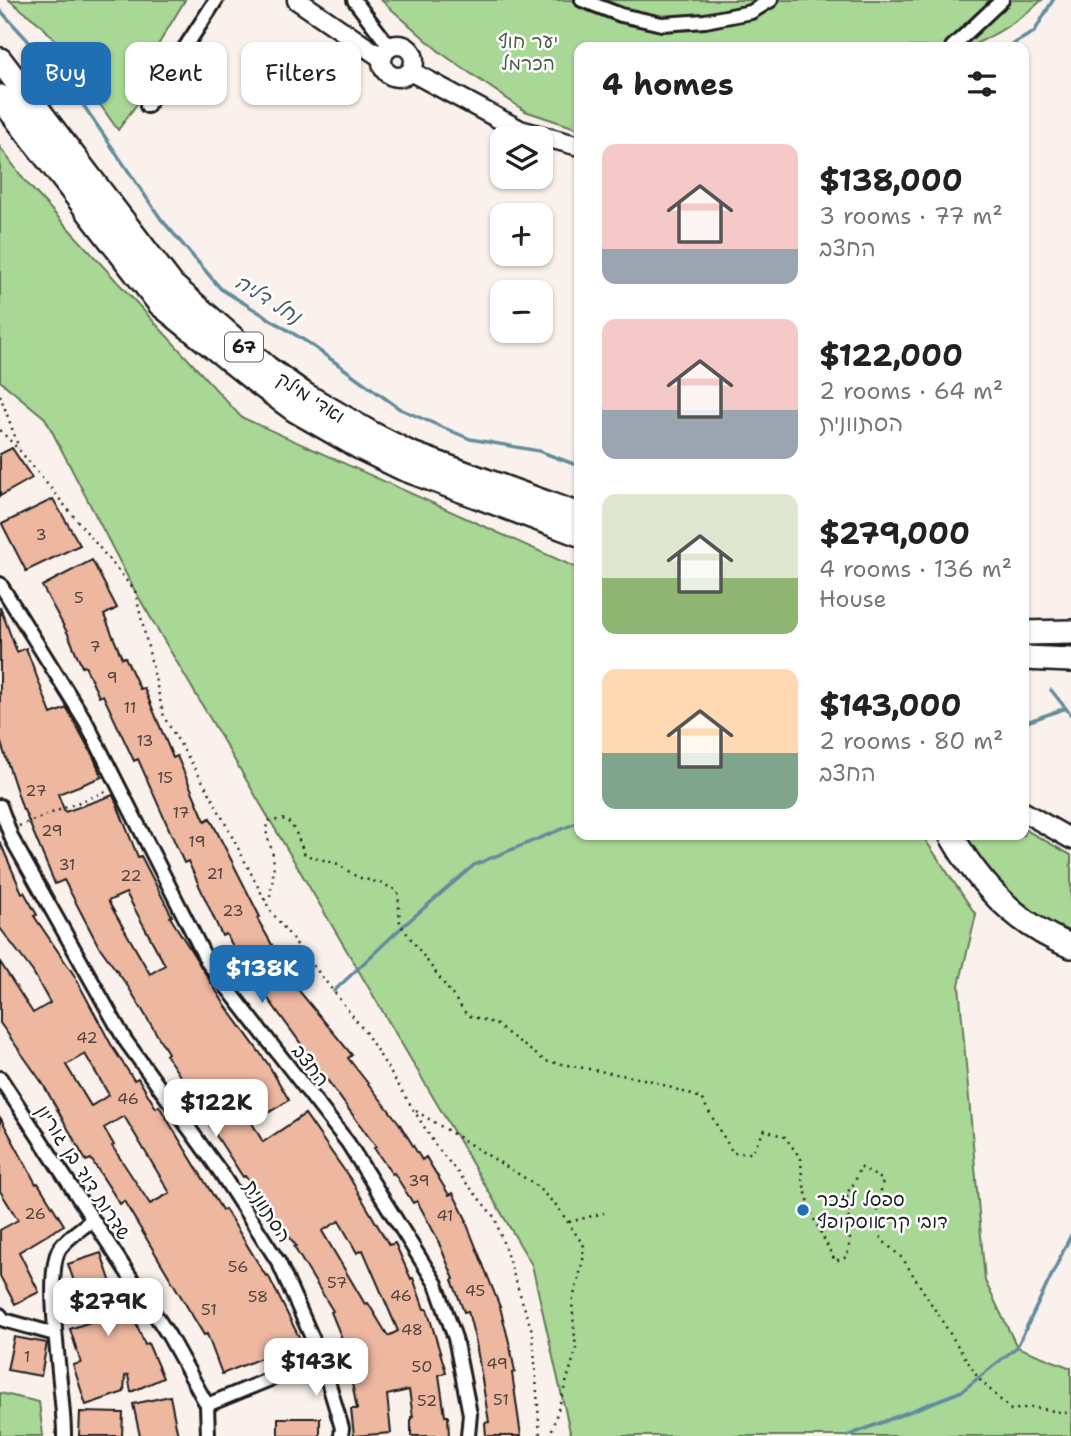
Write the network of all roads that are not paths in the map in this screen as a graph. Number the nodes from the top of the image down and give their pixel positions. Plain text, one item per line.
1 (216, 0) edge
2 (298, 0) edge
3 (354, 0) edge
4 (582, 0) edge
5 (771, 0) edge
6 (1002, 0) edge
7 (958, 42) edge
8 (386, 52) junction
9 (0, 60) edge
10 (410, 71) junction
11 (0, 97) edge
12 (147, 106) dead end
13 (574, 145) edge
14 (574, 513) edge
15 (574, 532) edge
16 (0, 584) edge
17 (1071, 632) edge
18 (1029, 633) edge
19 (1029, 658) edge
20 (1071, 660) edge
21 (0, 807) edge
22 (1029, 815) edge
23 (1071, 839) edge
24 (954, 840) edge
25 (1071, 946) edge
26 (0, 1077) edge
27 (92, 1220) junction
28 (0, 1315) edge
29 (55, 1334) junction
30 (321, 1358) junction
31 (207, 1405) junction
32 (64, 1436) edge
33 (208, 1436) edge
34 (341, 1436) edge
35 (468, 1436) edge

1 - 12 street
2 - 8 street
3 - 8 street
4 - 5 street
6 - 7 street
8 - 10 street
8 - 10 street
9 - 14 highway, ואדי מילק / 67
10 - 13 street
11 - 15 highway, ואדי מילק / 67
16 - 35 street, החצב
17 - 18 highway
19 - 20 highway
21 - 30 street, הסתוונית
22 - 23 street
24 - 25 highway
26 - 27 street, שדרות דוד בן גוריון
27 - 29 street
27 - 31 street, שדרות דוד בן גוריון
28 - 29 street
29 - 32 street
30 - 31 street
30 - 34 street
31 - 33 street, שדרות דוד בן גוריון

